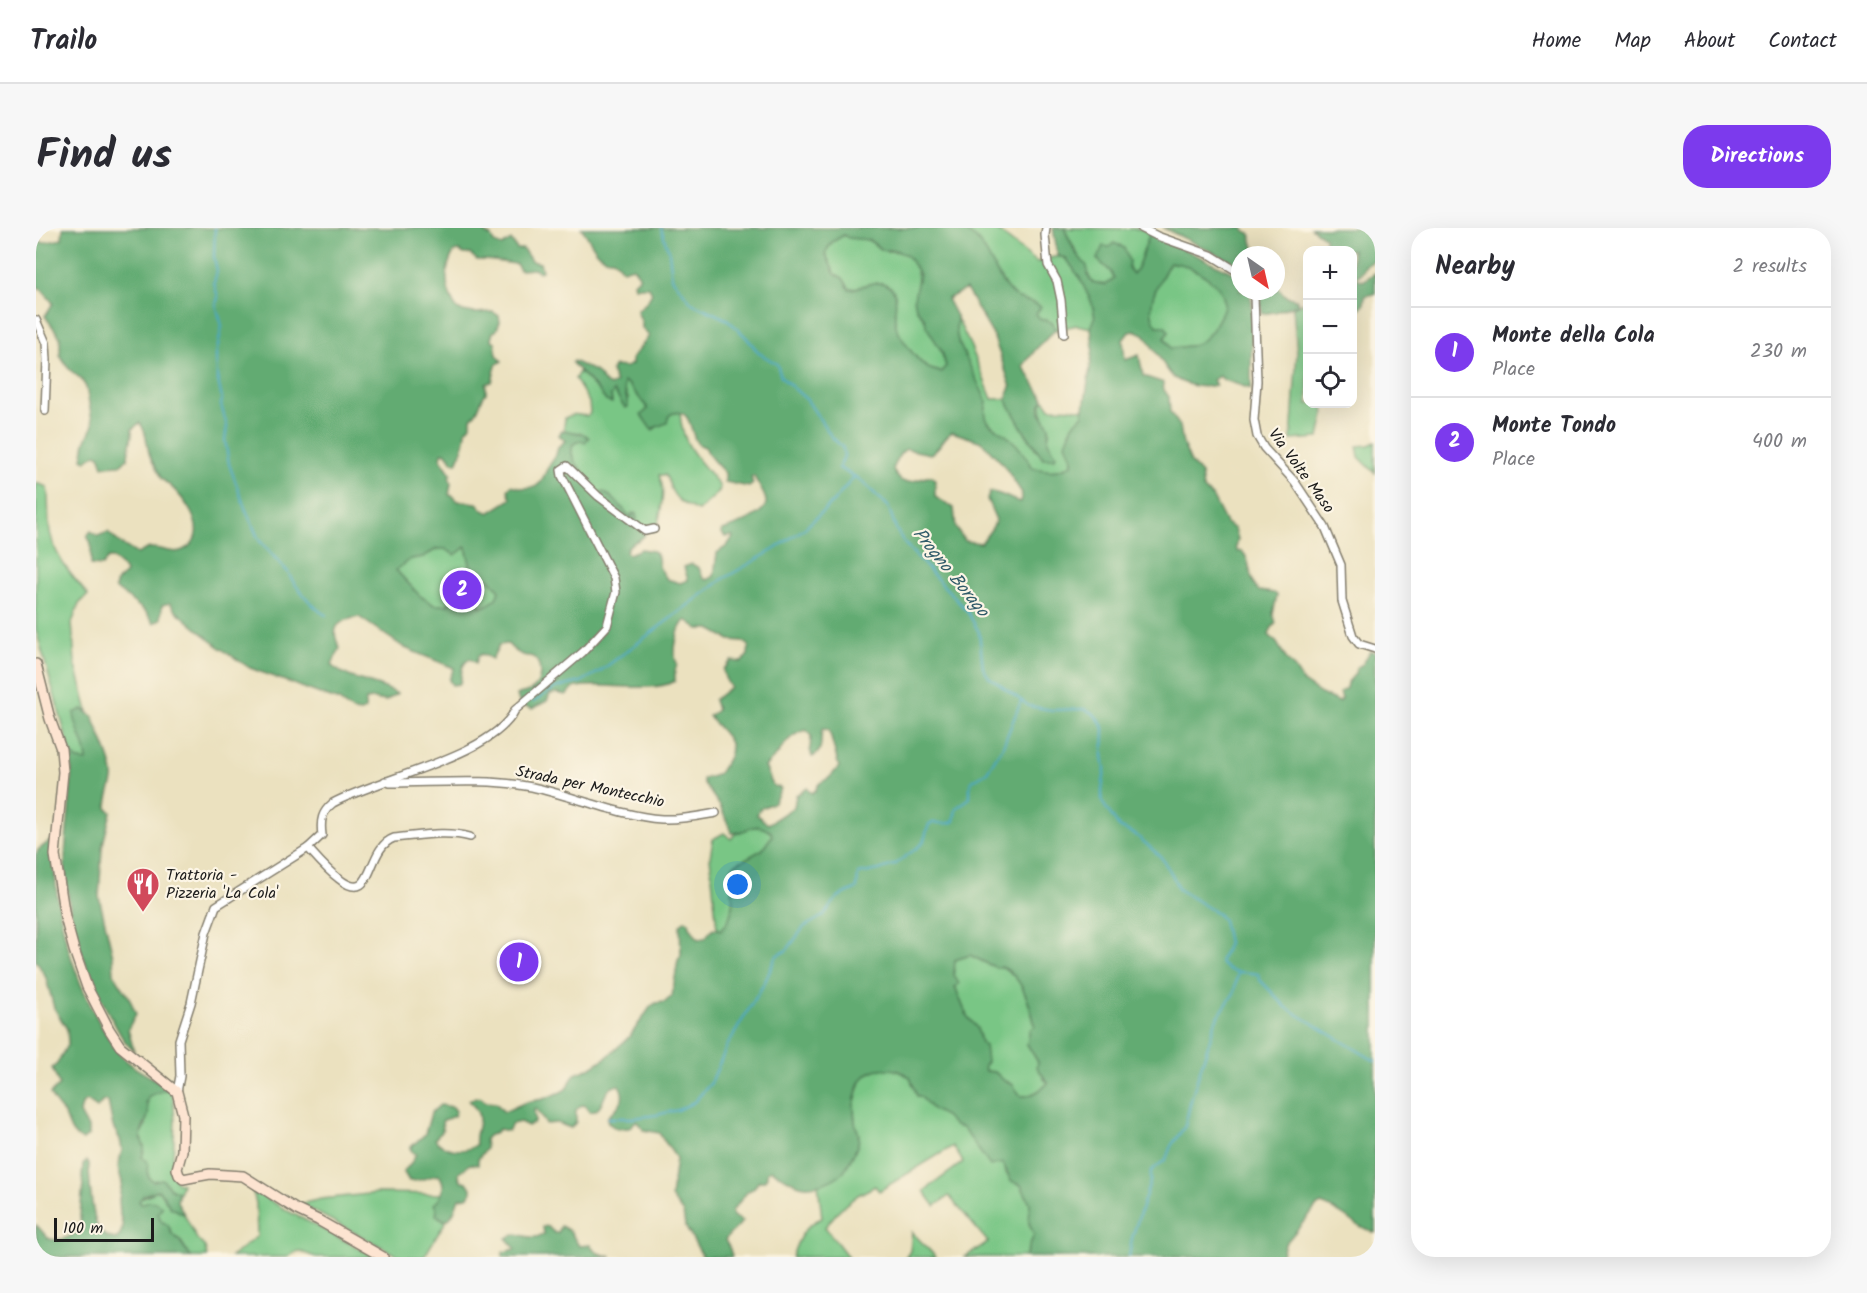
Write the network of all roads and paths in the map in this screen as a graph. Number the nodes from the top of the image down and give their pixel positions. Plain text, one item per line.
1 (1046, 228) edge
2 (1141, 228) edge
3 (1231, 267) edge
4 (1254, 300) edge
5 (36, 320) edge
6 (1064, 334) dead end
7 (45, 411) dead end
8 (654, 529) dead end
9 (1375, 649) edge
10 (36, 664) edge
11 (385, 781) junction
12 (716, 813) dead end
13 (470, 837) dead end
14 (308, 848) junction
15 (177, 1092) junction
16 (383, 1257) edge

1 - 6 street
2 - 3 street
4 - 9 street, Via Volte Maso
5 - 7 street
8 - 11 street, Strada per Montecchio
10 - 15 street
11 - 12 street, Strada per Montecchio
11 - 14 street, Strada per Montecchio
13 - 14 street
14 - 15 street, Strada per Montecchio
15 - 16 street, Strada per Montecchio

